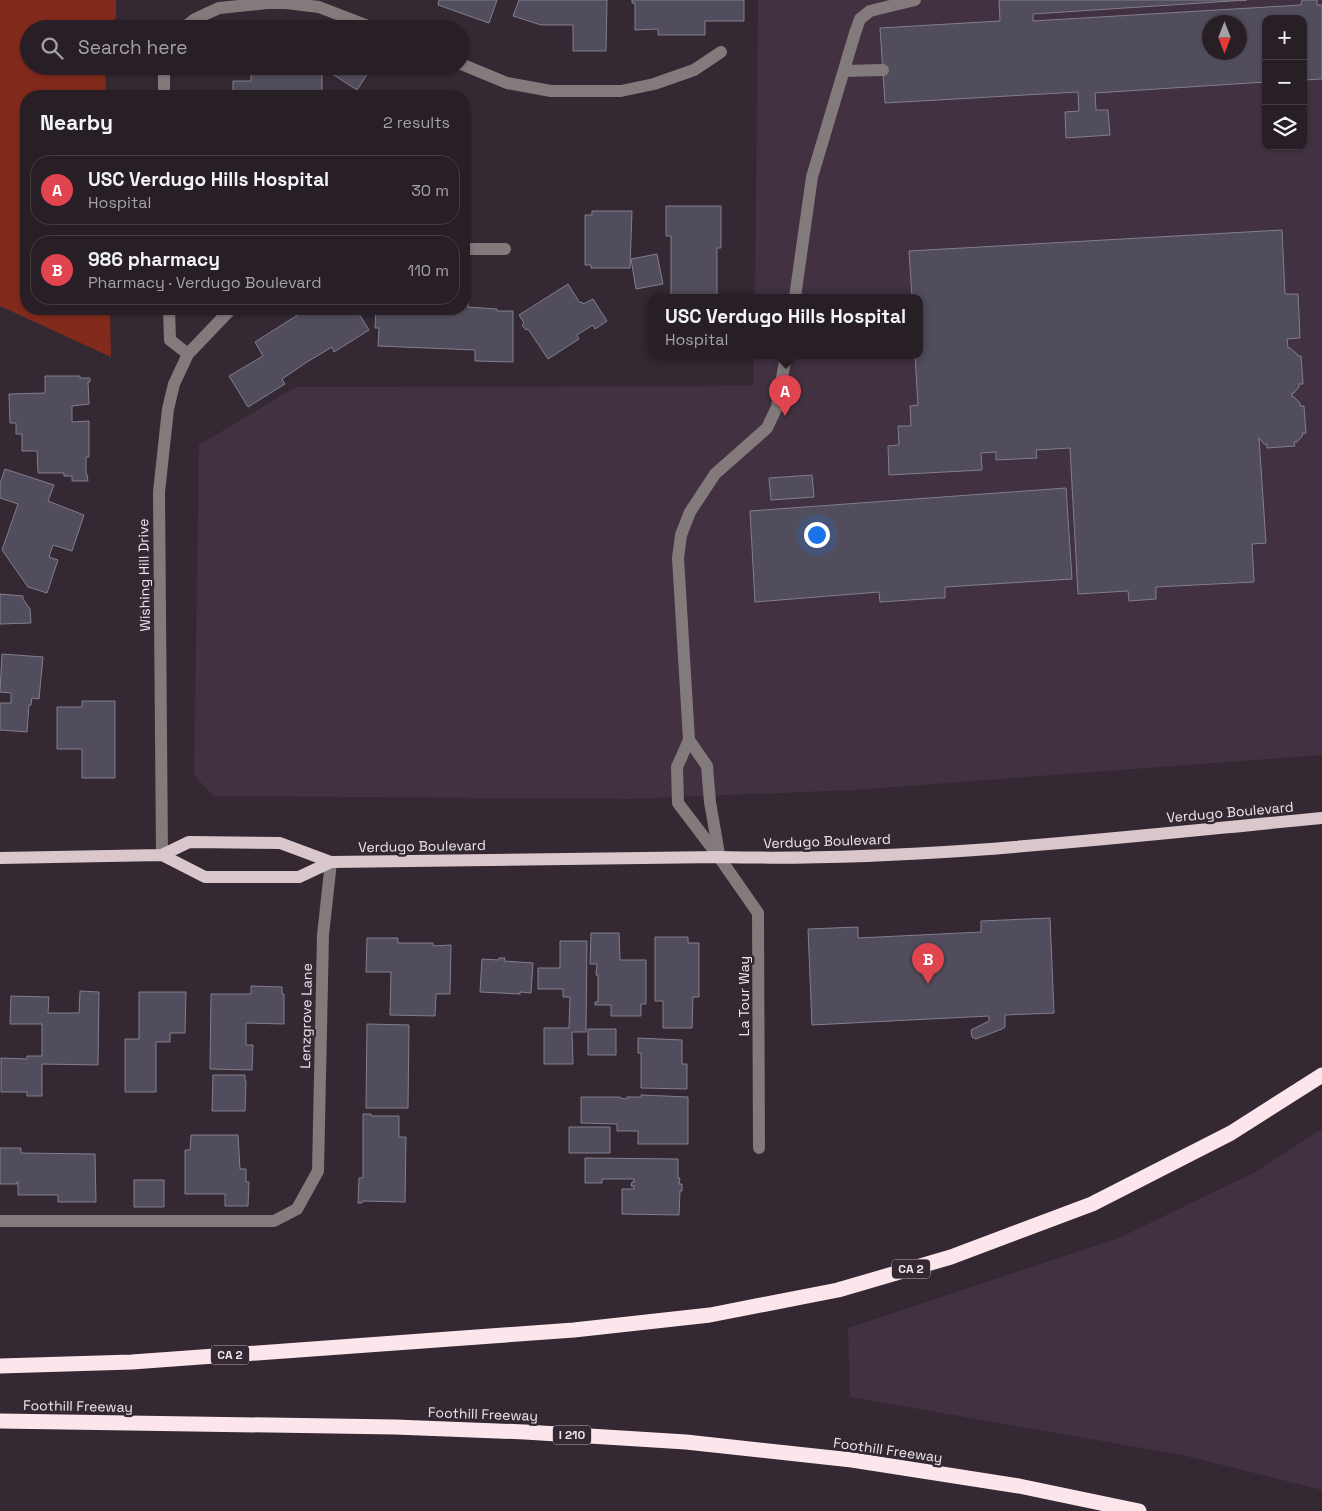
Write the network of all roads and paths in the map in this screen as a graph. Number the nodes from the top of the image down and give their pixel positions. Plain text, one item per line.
1 (915, 0) edge
2 (194, 20) edge
3 (353, 20) edge
4 (720, 52) dead end
5 (470, 68) edge
6 (883, 70) dead end
7 (844, 71) junction
8 (164, 75) edge
9 (164, 90) edge
10 (470, 249) edge
11 (505, 249) dead end
12 (795, 294) edge
13 (169, 315) edge
14 (225, 315) edge
15 (188, 354) junction
16 (785, 359) edge
17 (689, 740) junction
18 (1322, 818) edge
19 (162, 856) junction
20 (719, 857) junction
21 (0, 858) edge
22 (331, 862) junction
23 (1322, 1074) edge
24 (759, 1148) dead end
25 (0, 1221) edge
26 (0, 1366) edge
27 (0, 1421) edge
28 (1140, 1511) edge

1 - 7 street
2 - 3 street
4 - 5 street
6 - 7 street
7 - 12 street
8 - 9 street
10 - 11 street
13 - 15 street
14 - 15 street, Wishing Hill Drive
15 - 19 street, Wishing Hill Drive
16 - 17 street
17 - 20 street
17 - 20 street, La Tour Way
18 - 20 main road, Verdugo Boulevard
19 - 21 main road, Verdugo Boulevard
19 - 22 main road, Verdugo Boulevard
19 - 22 main road, Verdugo Boulevard
20 - 22 main road, Verdugo Boulevard
20 - 24 street, La Tour Way
22 - 25 street, Lenzgrove Lane
23 - 26 highway, CA 2
27 - 28 highway, Foothill Freeway / I 210

